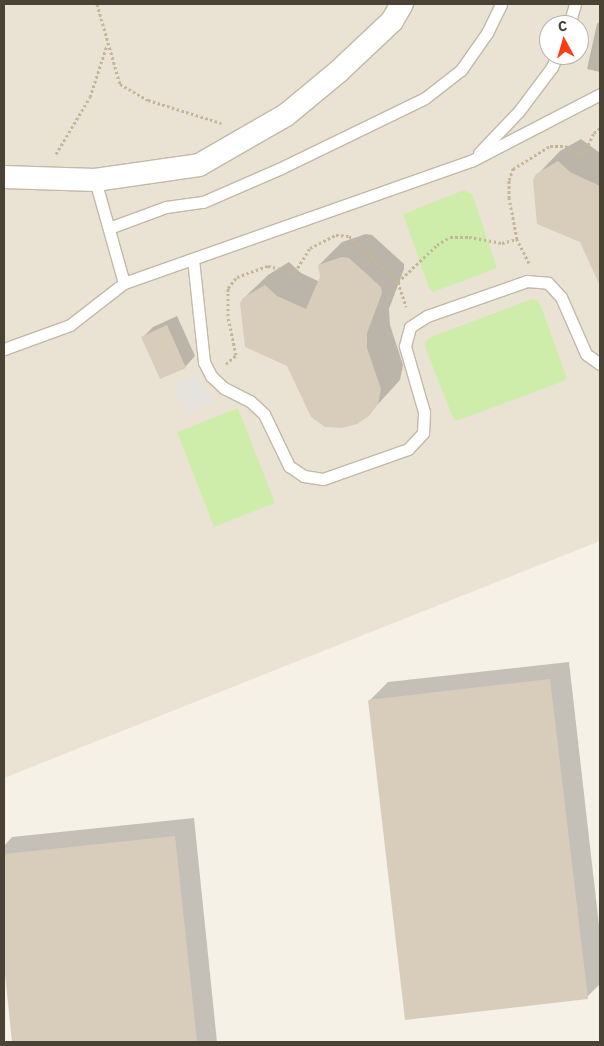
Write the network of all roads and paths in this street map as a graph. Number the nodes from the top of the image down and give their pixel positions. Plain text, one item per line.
1 (97, 4) edge
2 (402, 4) edge
3 (501, 4) edge
4 (108, 44) junction
5 (553, 65) edge
6 (600, 94) edge
7 (600, 128) edge
8 (254, 134) junction
9 (471, 161) junction
10 (4, 177) edge
11 (41, 179) junction
12 (95, 180) junction
13 (109, 228) junction
14 (517, 239) junction
15 (193, 259) junction
16 (398, 282) junction
17 (124, 283) junction
18 (548, 283) junction
19 (410, 327) junction
20 (4, 348) edge
21 (203, 350) junction
22 (600, 364) edge

1 - 4 path
2 - 8 street
3 - 13 lane
4 - 8 path
4 - 11 path
5 - 9 lane
6 - 9 lane
7 - 14 path
8 - 12 street
9 - 15 lane
10 - 11 street
11 - 12 street
12 - 13 lane
13 - 17 lane
14 - 16 path
14 - 18 path
15 - 17 lane
15 - 21 lane
16 - 19 path
16 - 21 path
17 - 20 lane
18 - 19 lane
18 - 22 lane
19 - 21 lane

